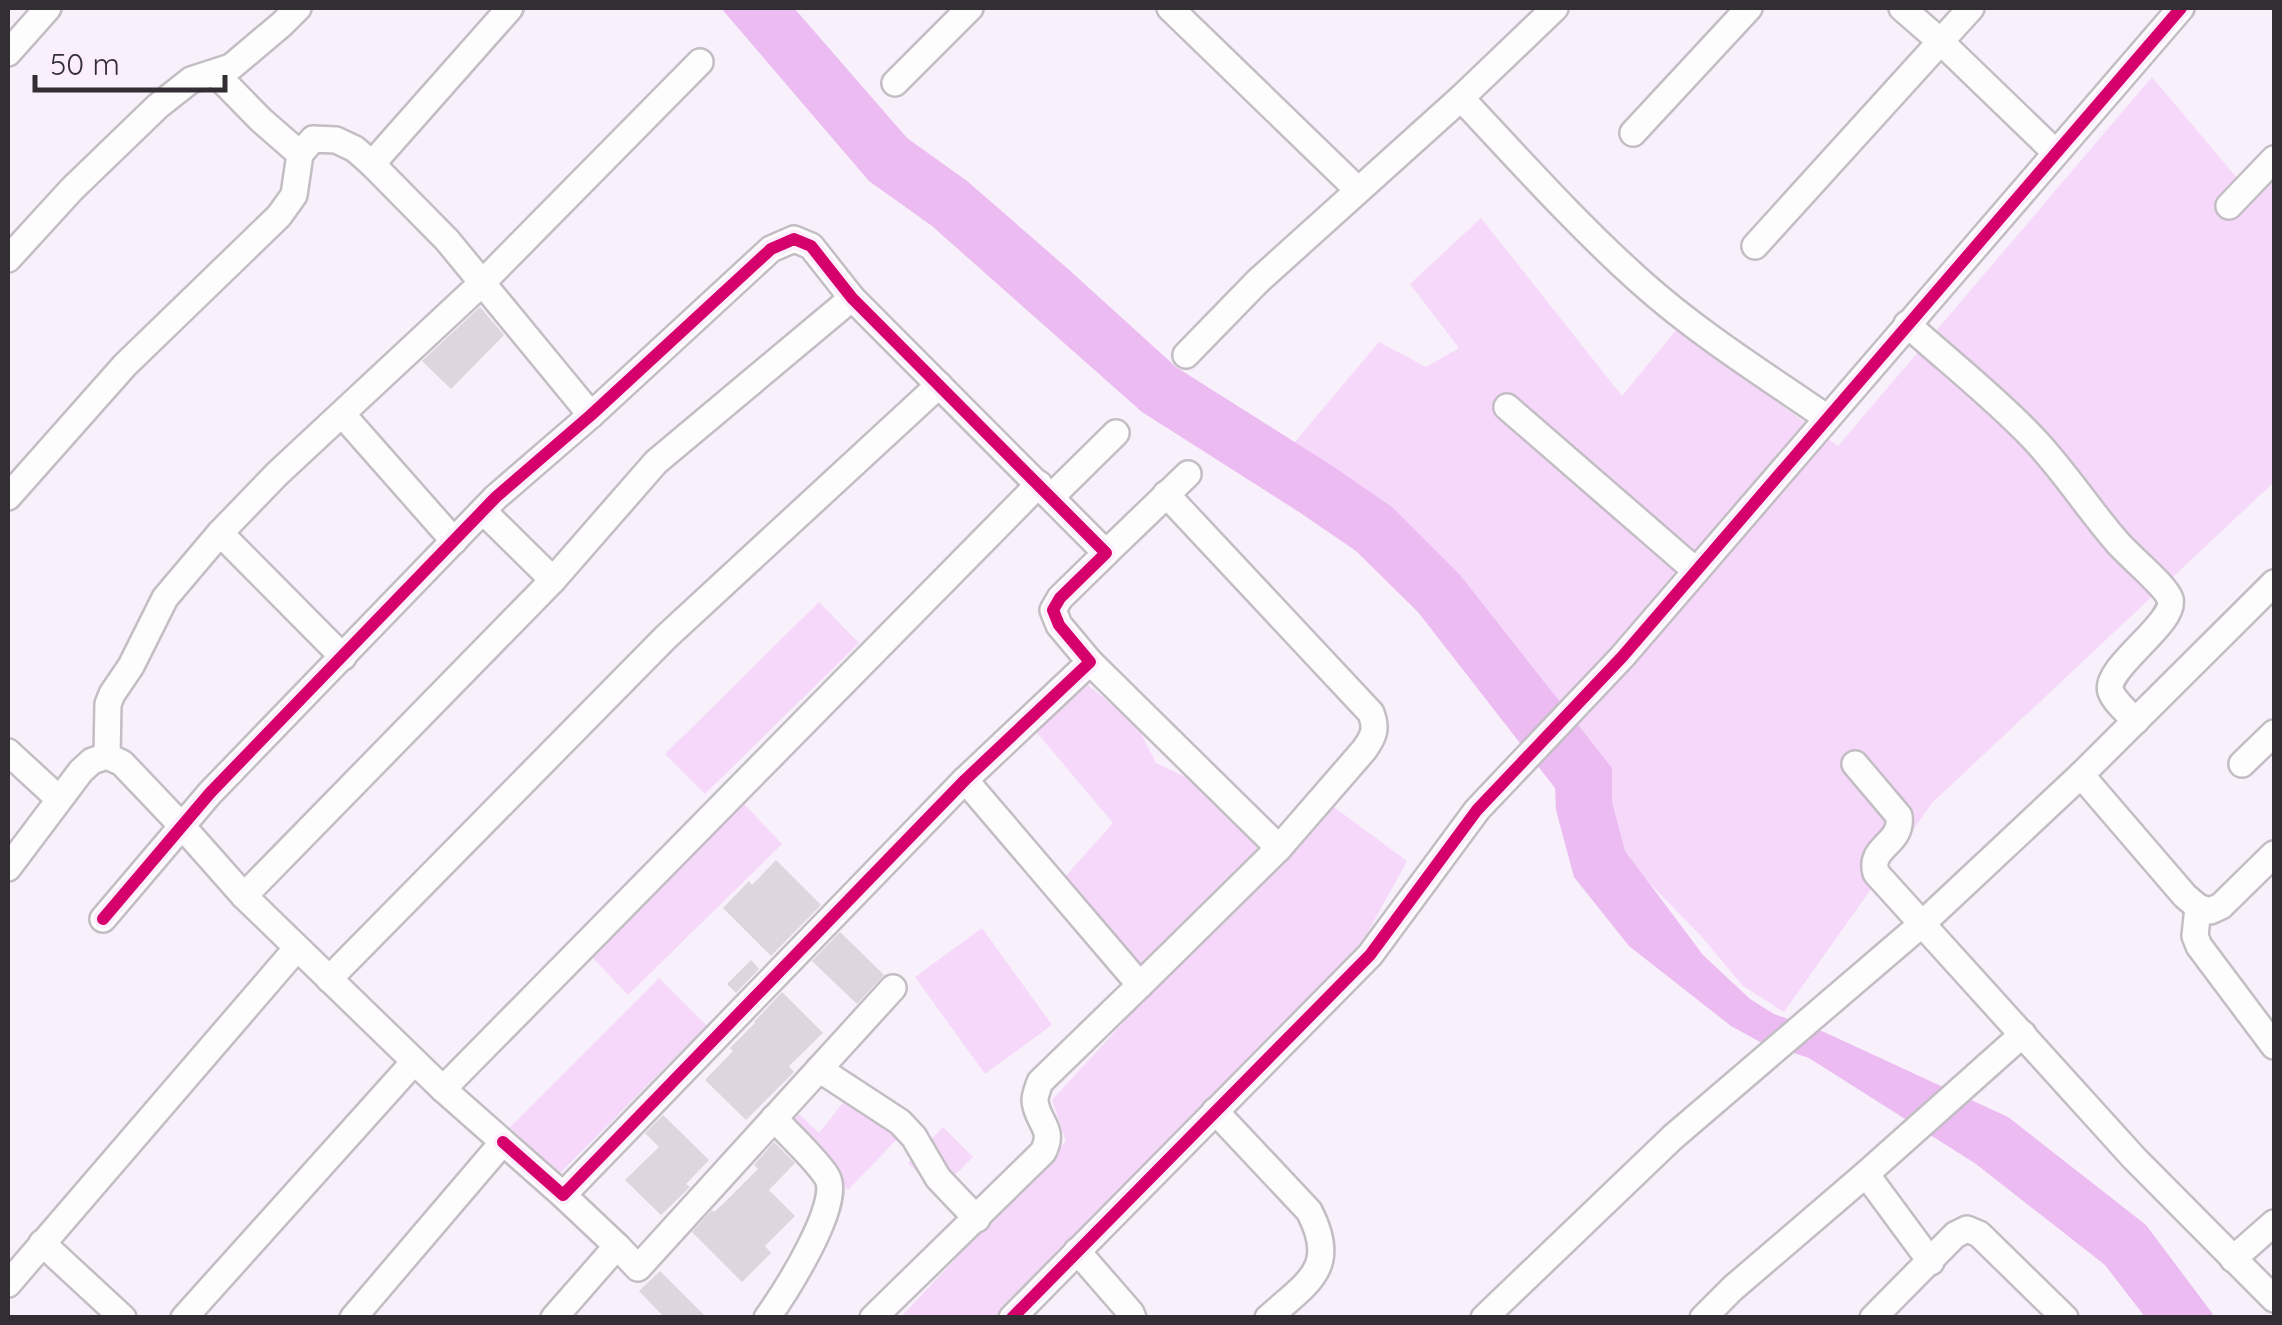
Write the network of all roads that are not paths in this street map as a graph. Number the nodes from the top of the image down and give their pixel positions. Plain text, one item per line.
1 (48, 8) edge
2 (510, 8) edge
3 (970, 8) edge
4 (1170, 8) edge
5 (1554, 8) edge
6 (1750, 8) edge
7 (1902, 8) edge
8 (1970, 8) edge
9 (2181, 8) edge
10 (282, 13) edge
11 (1940, 41) junction
12 (8, 53) edge
13 (700, 62) dead end
14 (215, 73) junction
15 (895, 82) dead end
16 (1461, 98) junction
17 (1633, 133) dead end
18 (2056, 152) junction
19 (300, 154) junction
20 (2274, 158) edge
21 (372, 164) junction
22 (1358, 190) junction
23 (2230, 206) dead end
24 (1755, 246) dead end
25 (8, 258) edge
26 (482, 283) junction
27 (852, 298) junction
28 (1907, 324) junction
29 (1186, 355) dead end
30 (939, 385) junction
31 (1507, 407) dead end
32 (342, 414) junction
33 (591, 415) junction
34 (1827, 418) junction
35 (1116, 433) dead end
36 (1188, 474) dead end
37 (1045, 491) junction
38 (1166, 494) junction
39 (8, 497) edge
40 (482, 511) junction
41 (220, 533) junction
42 (454, 541) junction
43 (1106, 553) junction
44 (1696, 571) junction
45 (553, 580) junction
46 (2274, 583) edge
47 (342, 657) junction
48 (1090, 662) junction
49 (2136, 721) junction
50 (2274, 734) edge
51 (8, 752) edge
52 (107, 756) junction
53 (1855, 764) dead end
54 (2242, 764) dead end
55 (2082, 775) junction
56 (965, 780) junction
57 (59, 799) junction
58 (182, 826) junction
59 (1279, 848) junction
60 (2274, 854) edge
61 (8, 868) edge
62 (244, 896) junction
63 (2198, 907) junction
64 (103, 919) dead end
65 (1922, 923) junction
66 (297, 948) junction
67 (329, 979) junction
68 (1140, 984) junction
69 (893, 988) dead end
70 (2023, 1034) junction
71 (2274, 1044) edge
72 (414, 1062) junction
73 (820, 1069) junction
74 (442, 1089) junction
75 (1214, 1111) junction
76 (774, 1118) junction
77 (503, 1142) junction
78 (1866, 1174) junction
79 (562, 1195) junction
80 (977, 1219) junction
81 (2274, 1222) edge
82 (42, 1244) junction
83 (617, 1246) junction
84 (1077, 1250) junction
85 (2234, 1259) junction
86 (1931, 1262) junction
87 (8, 1284) edge
88 (2274, 1299) edge
89 (123, 1318) edge
90 (184, 1318) edge
91 (353, 1318) edge
92 (554, 1318) edge
93 (767, 1318) edge
94 (873, 1318) edge
95 (1012, 1318) edge
96 (1132, 1318) edge
97 (1268, 1318) edge
98 (1484, 1318) edge
99 (1703, 1318) edge
100 (1873, 1318) edge
101 (2066, 1318) edge

1 - 12 street
2 - 21 street
3 - 15 street
4 - 22 street
5 - 16 street
6 - 17 street
7 - 11 street
8 - 11 street
9 - 18 street
10 - 14 street
11 - 18 street
11 - 24 street
13 - 26 street
14 - 19 street
14 - 25 street
16 - 22 street
16 - 34 street
18 - 28 street
19 - 21 street
19 - 39 street
20 - 23 street
21 - 26 street
22 - 29 street
26 - 32 street
26 - 33 street
27 - 30 street
27 - 33 street
27 - 45 street
28 - 34 street
28 - 49 street
30 - 37 street
30 - 67 street
31 - 44 street
32 - 41 street
32 - 42 street
33 - 40 street
34 - 44 street
35 - 37 street
36 - 38 street
37 - 43 street
37 - 74 street
38 - 43 street
38 - 59 street
40 - 42 street
40 - 45 street
41 - 47 street
41 - 52 street
42 - 47 street
43 - 48 street
44 - 75 street
45 - 62 street
46 - 49 street
47 - 58 street
48 - 56 street
48 - 59 street
49 - 55 street
50 - 54 street
51 - 57 street
52 - 57 street
52 - 58 street
53 - 65 street
55 - 63 street
55 - 65 street
56 - 68 street
56 - 79 street
57 - 61 street
58 - 62 street
58 - 64 street
59 - 68 street
60 - 63 street
62 - 66 street
63 - 71 street
65 - 70 street
65 - 98 street
66 - 67 street
66 - 82 street
67 - 72 street
68 - 80 street
69 - 73 street
70 - 78 street
70 - 85 street
72 - 74 street
72 - 90 street
73 - 76 street
73 - 80 street
74 - 77 street
75 - 84 street
75 - 97 street
76 - 83 street
76 - 93 street
77 - 79 street
77 - 91 street
78 - 86 street
78 - 99 street
79 - 83 street
80 - 94 street
81 - 85 street
82 - 87 street
82 - 89 street
83 - 92 street
84 - 95 street
84 - 96 street
85 - 88 street
86 - 100 street
86 - 101 street

